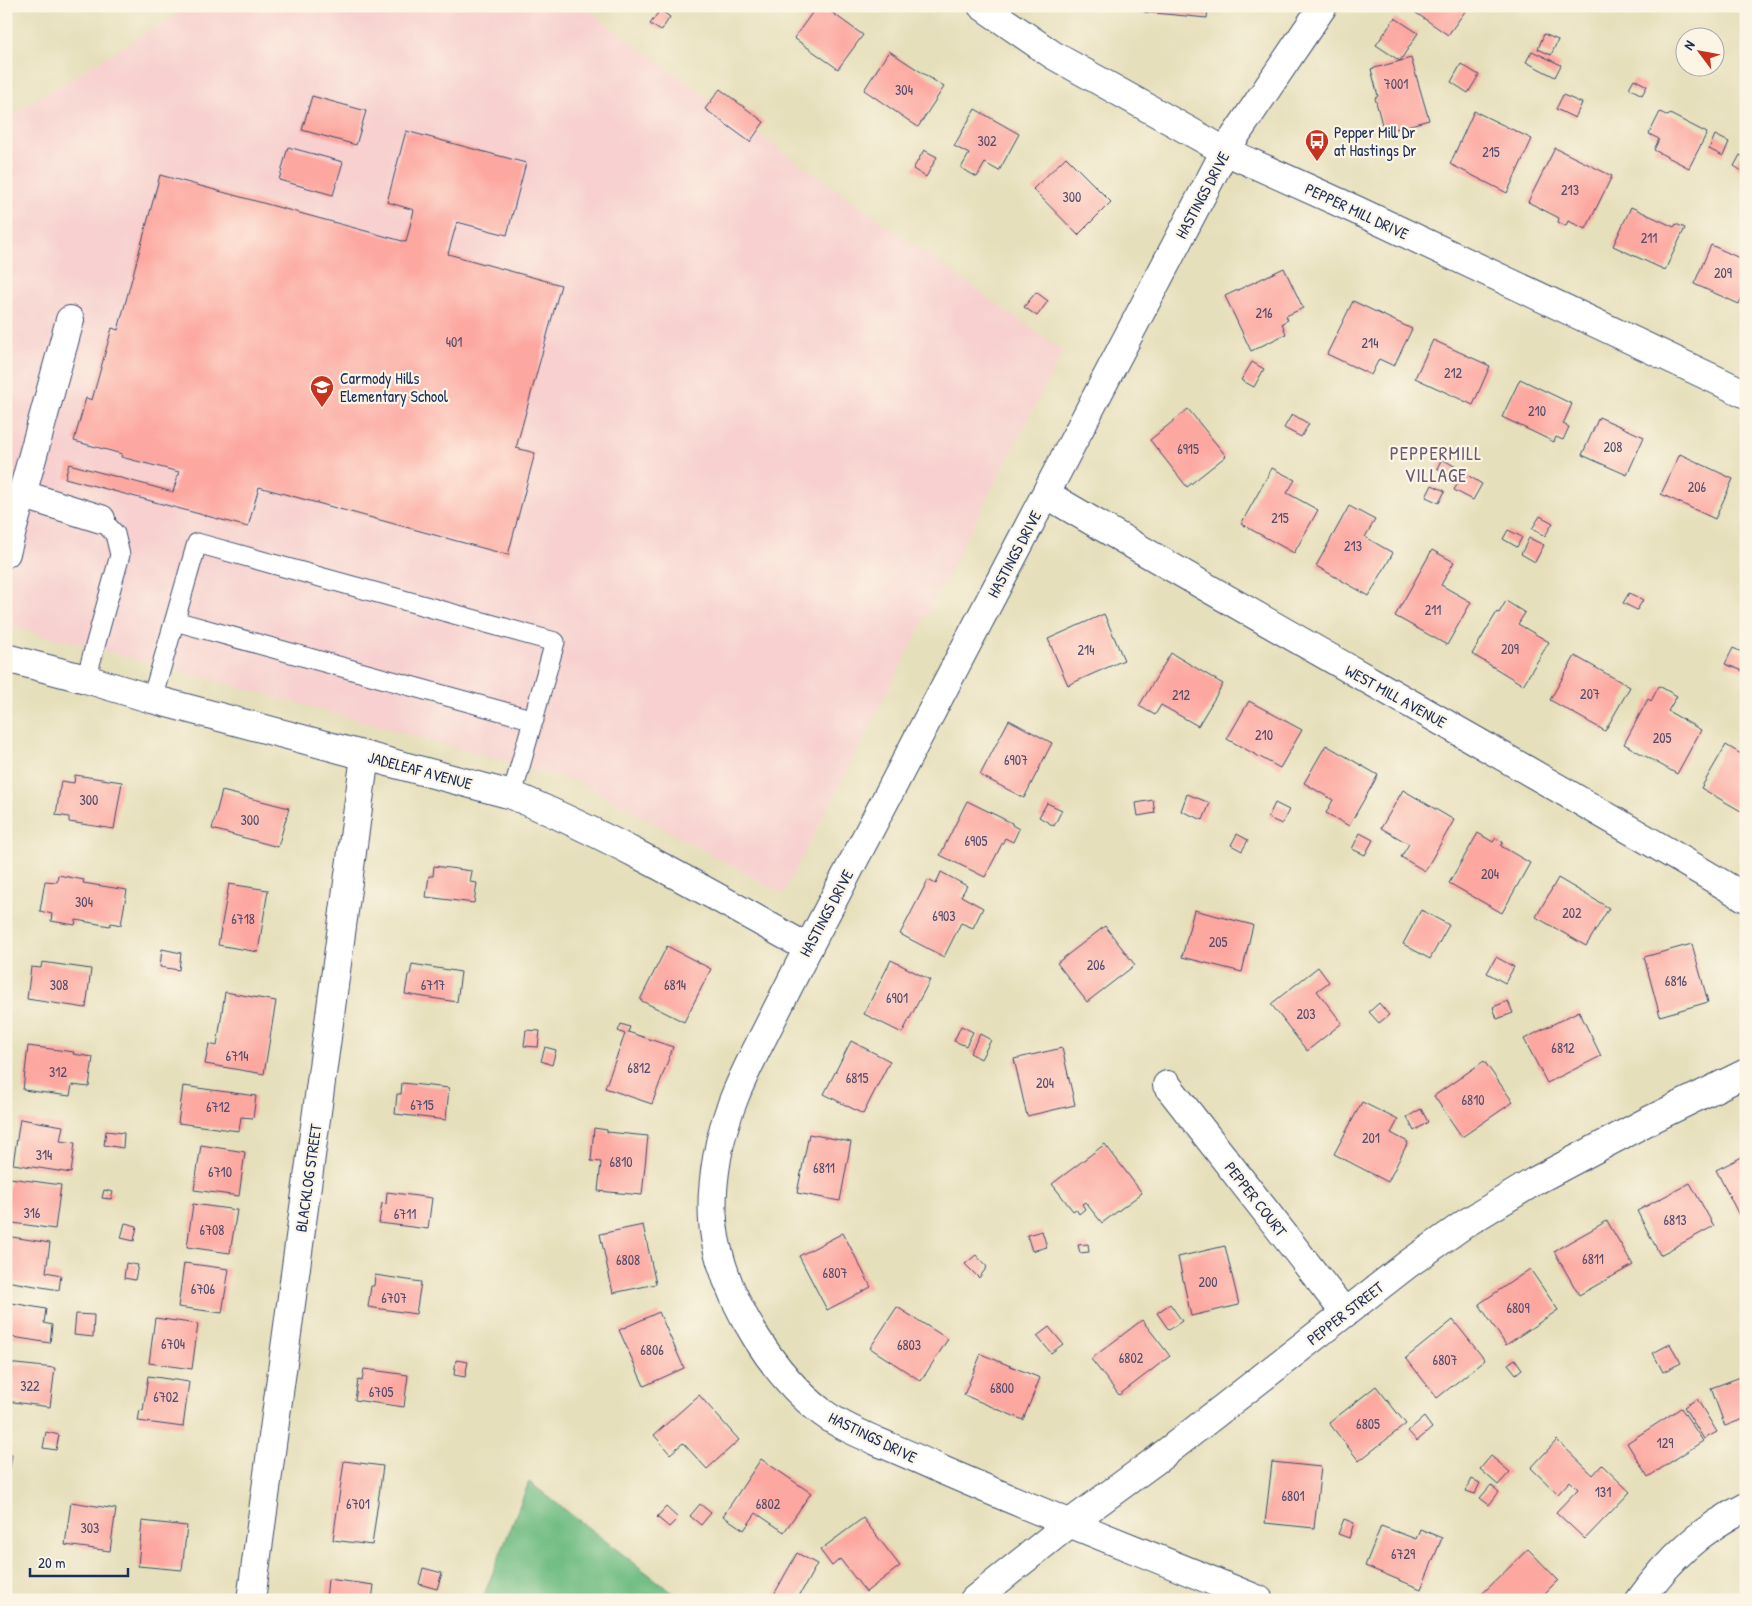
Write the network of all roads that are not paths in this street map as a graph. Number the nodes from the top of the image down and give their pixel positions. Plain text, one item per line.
1 (982, 6) edge
2 (1323, 6) edge
3 (1225, 151) junction
4 (70, 320) dead end
5 (1746, 394) edge
6 (1046, 494) junction
7 (24, 495) junction
8 (101, 519) joint
9 (6, 553) edge
10 (175, 621) junction
11 (6, 658) edge
12 (86, 679) junction
13 (152, 699) junction
14 (534, 720) junction
15 (365, 756) junction
16 (512, 795) junction
17 (1746, 898) edge
18 (808, 948) junction
19 (1746, 1073) edge
20 (1167, 1085) dead end
21 (1345, 1312) junction
22 (1746, 1507) edge
23 (1070, 1523) junction
24 (251, 1600) edge
25 (974, 1600) edge
26 (1259, 1600) edge
27 (1640, 1600) edge

1 - 3 street, PEPPER MILL DRIVE
2 - 3 street, HASTINGS DRIVE
3 - 5 street, PEPPER MILL DRIVE
3 - 6 street, HASTINGS DRIVE
4 - 7 street
6 - 17 street, WEST MILL AVENUE
6 - 18 street, HASTINGS DRIVE
7 - 8 street
7 - 9 street
8 - 12 lane
10 - 13 lane
10 - 14 lane
10 - 14 lane
11 - 12 street, JADELEAF AVENUE
12 - 13 street, JADELEAF AVENUE
13 - 15 street, JADELEAF AVENUE
14 - 16 lane
15 - 16 street, JADELEAF AVENUE
15 - 24 street, BLACKLOG STREET
16 - 18 street, JADELEAF AVENUE
18 - 23 street, HASTINGS DRIVE
19 - 21 street, PEPPER STREET
20 - 21 street, PEPPER COURT
21 - 23 street, PEPPER STREET
22 - 27 street
23 - 25 street, PEPPER STREET
23 - 26 street, HASTINGS DRIVE

